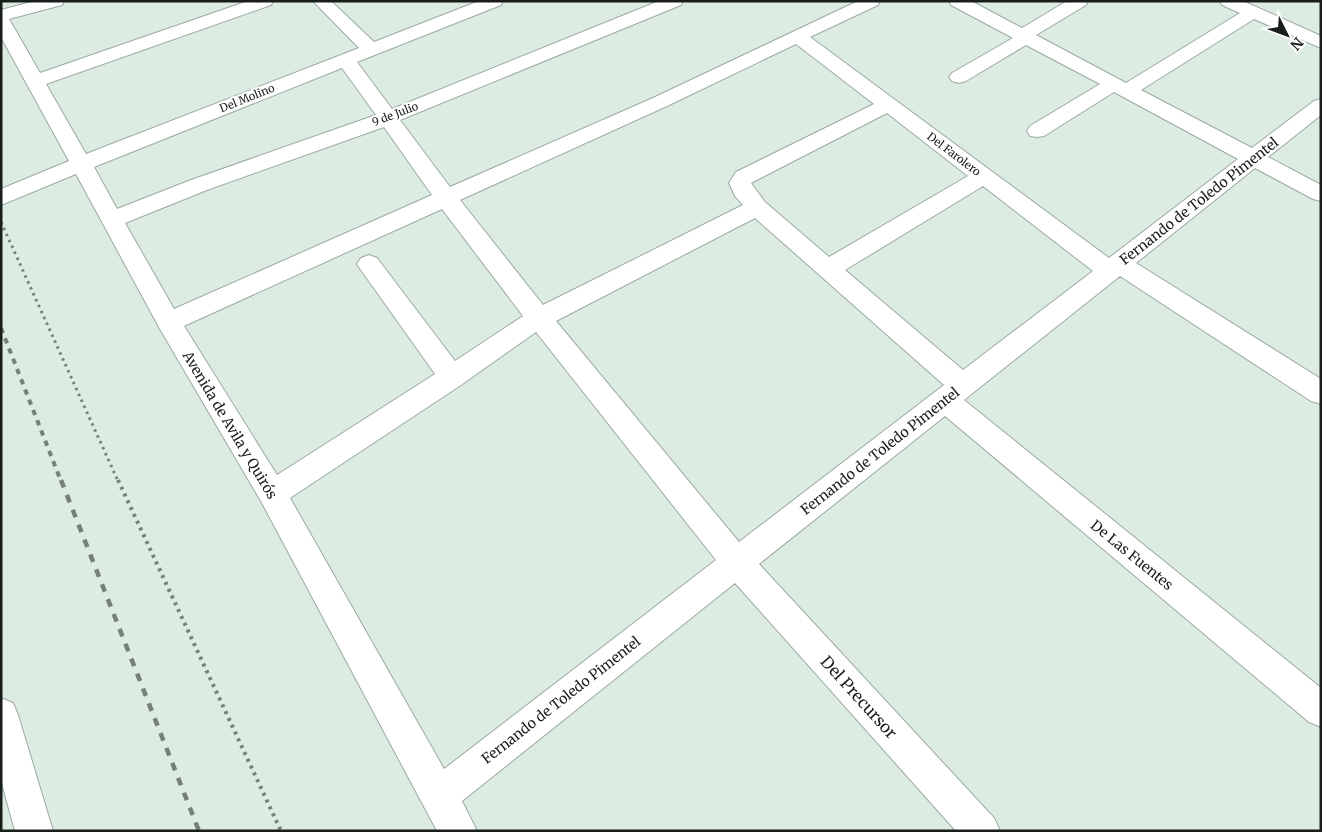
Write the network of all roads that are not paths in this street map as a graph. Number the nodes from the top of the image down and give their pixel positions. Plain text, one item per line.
1 (56, 1) edge
2 (265, 1) edge
3 (321, 1) edge
4 (495, 1) edge
5 (675, 1) edge
6 (872, 1) edge
7 (957, 1) edge
8 (1228, 1) edge
9 (1074, 5) edge
10 (1253, 12) junction
11 (1, 16) edge
12 (1, 20) edge
13 (1024, 36) junction
14 (798, 37) junction
15 (1321, 43) edge
16 (370, 49) junction
17 (345, 59) junction
18 (959, 77) dead end
19 (36, 82) junction
20 (1120, 87) junction
21 (888, 104) junction
22 (1321, 105) edge
23 (388, 118) junction
24 (1037, 131) dead end
25 (1253, 158) junction
26 (82, 164) junction
27 (984, 176) junction
28 (1321, 194) edge
29 (1, 198) edge
30 (446, 198) junction
31 (757, 207) junction
32 (111, 220) junction
33 (369, 264) dead end
34 (1115, 267) junction
35 (827, 269) junction
36 (539, 318) junction
37 (169, 322) junction
38 (452, 377) junction
39 (954, 393) junction
40 (1321, 393) edge
41 (272, 494) junction
42 (737, 563) junction
43 (1321, 710) edge
44 (1, 715) edge
45 (439, 796) junction
46 (34, 831) edge
47 (458, 831) edge
48 (981, 831) edge

1 - 11 street
2 - 19 street
3 - 16 street
4 - 16 street, Del Molino
5 - 23 street, 9 de Julio
6 - 14 street
7 - 13 street
8 - 10 street
9 - 13 street
10 - 15 street
10 - 20 street
12 - 19 street, Avenida de Avila y Quirós
13 - 18 street
13 - 20 street
14 - 21 street, Del Farolero
14 - 30 street
16 - 17 street, Del Molino
17 - 23 street, Del Precursor
17 - 26 street, Del Molino
19 - 26 street, Avenida de Avila y Quirós
20 - 24 street
20 - 25 street
21 - 27 street, Del Farolero
21 - 31 street, De Las Fuentes
22 - 25 street, Fernando de Toledo Pimentel
23 - 30 street, Del Precursor
23 - 32 street, 9 de Julio
25 - 28 street
25 - 34 street, Fernando de Toledo Pimentel
26 - 29 street, Del Molino
26 - 32 street, Avenida de Avila y Quirós
27 - 34 street, Del Farolero
27 - 35 street
30 - 36 street, Del Precursor
30 - 37 street
31 - 35 street, De Las Fuentes
31 - 36 street
32 - 37 street, Avenida de Avila y Quirós
33 - 38 street
34 - 39 street, Fernando de Toledo Pimentel
34 - 40 street, Del Farolero
35 - 39 street, De Las Fuentes
36 - 38 street
36 - 42 street, Del Precursor
37 - 41 street, Avenida de Avila y Quirós
38 - 41 street
39 - 42 street, Fernando de Toledo Pimentel
39 - 43 street, De Las Fuentes
41 - 45 street, Avenida de Avila y Quirós
42 - 45 street, Fernando de Toledo Pimentel
42 - 48 street, Del Precursor
44 - 46 street
45 - 47 street, Avenida de Avila y Quirós

